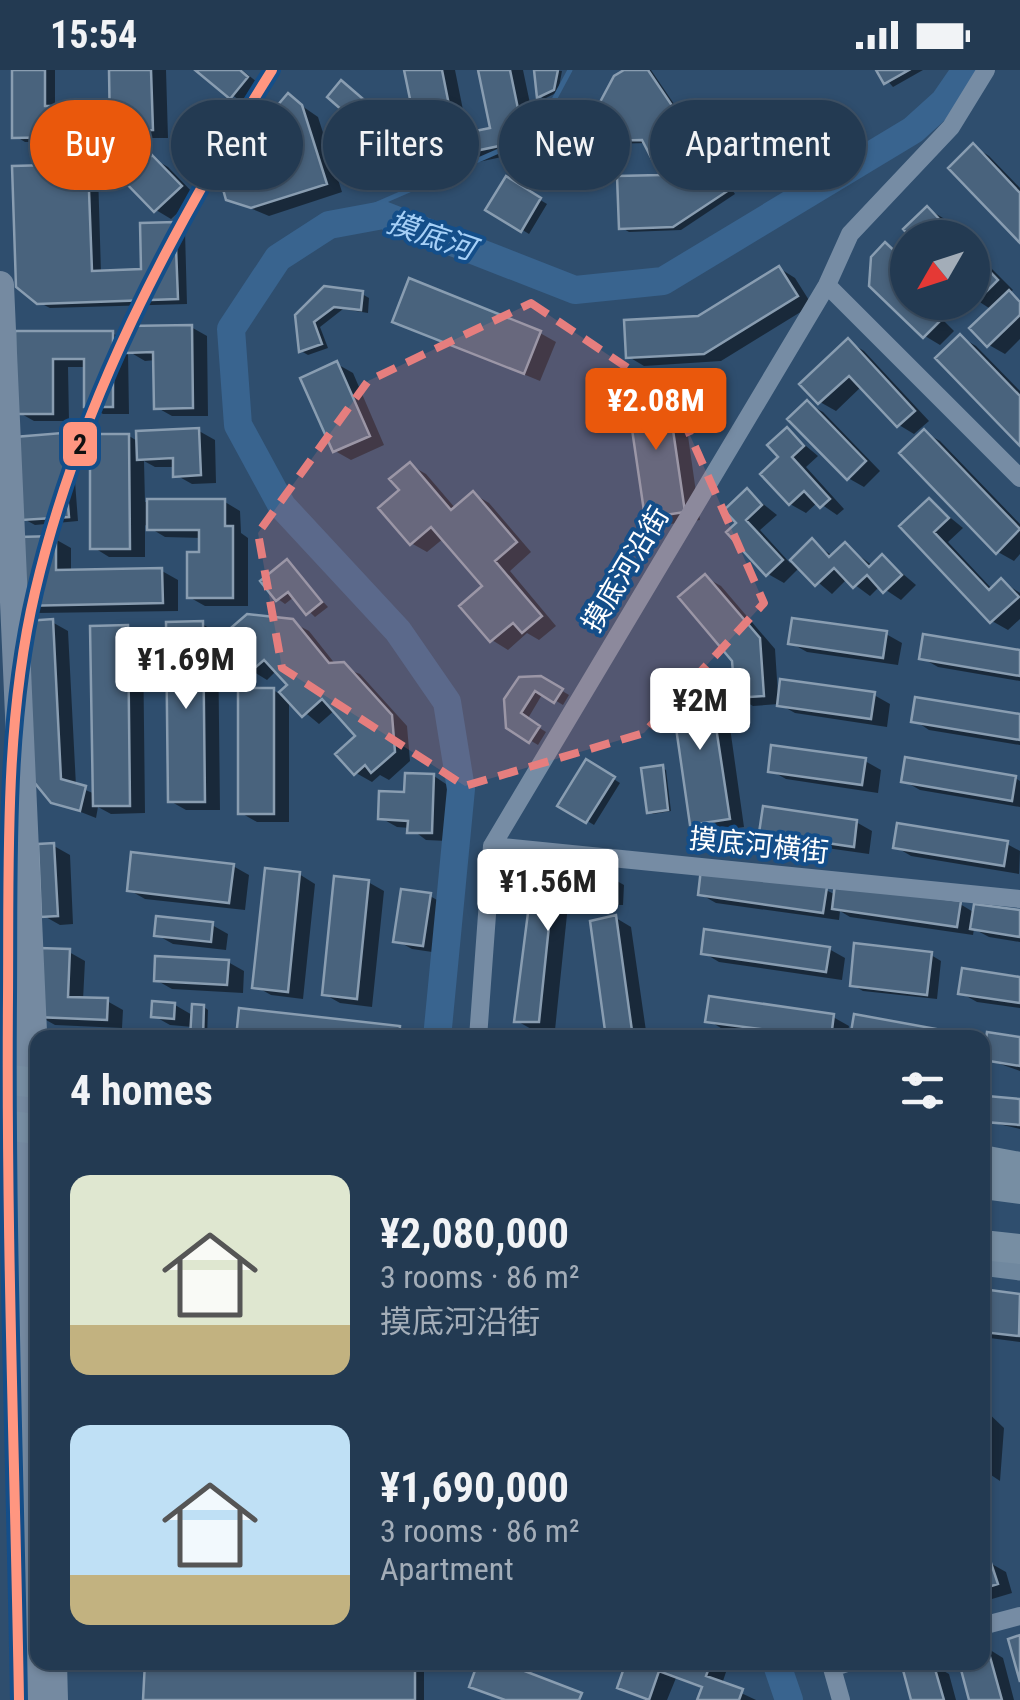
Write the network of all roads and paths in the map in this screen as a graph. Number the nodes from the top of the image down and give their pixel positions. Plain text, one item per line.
1 (986, 70) edge
2 (0, 285) edge
3 (827, 285) junction
4 (1020, 478) edge
5 (492, 846) junction
6 (1020, 899) edge
7 (0, 941) edge
8 (479, 1030) edge
9 (19, 1067) edge
10 (18, 1145) edge
11 (990, 1153) edge
12 (990, 1162) edge
13 (1019, 1169) edge
14 (990, 1181) edge
15 (990, 1229) edge
16 (1020, 1232) edge
17 (990, 1246) edge
18 (1020, 1250) edge
19 (990, 1265) edge
20 (1020, 1268) edge
21 (1020, 1616) edge
22 (30, 1621) edge
23 (990, 1624) edge
24 (31, 1670) edge
25 (53, 1670) edge
26 (832, 1670) edge
27 (32, 1700) edge
28 (54, 1700) edge
29 (840, 1700) edge

1 - 3 street, 摸底河沿街
2 - 9 main road
3 - 4 street
3 - 5 street, 摸底河沿街
5 - 6 street, 摸底河横街
5 - 8 street, 摸底河沿街
7 - 9 main road
9 - 10 main road
10 - 22 main road
11 - 13 main road
12 - 13 highway
13 - 14 highway
15 - 16 highway
17 - 18 highway
19 - 20 main road
21 - 23 street
24 - 27 main road
25 - 28 main road
26 - 29 street

